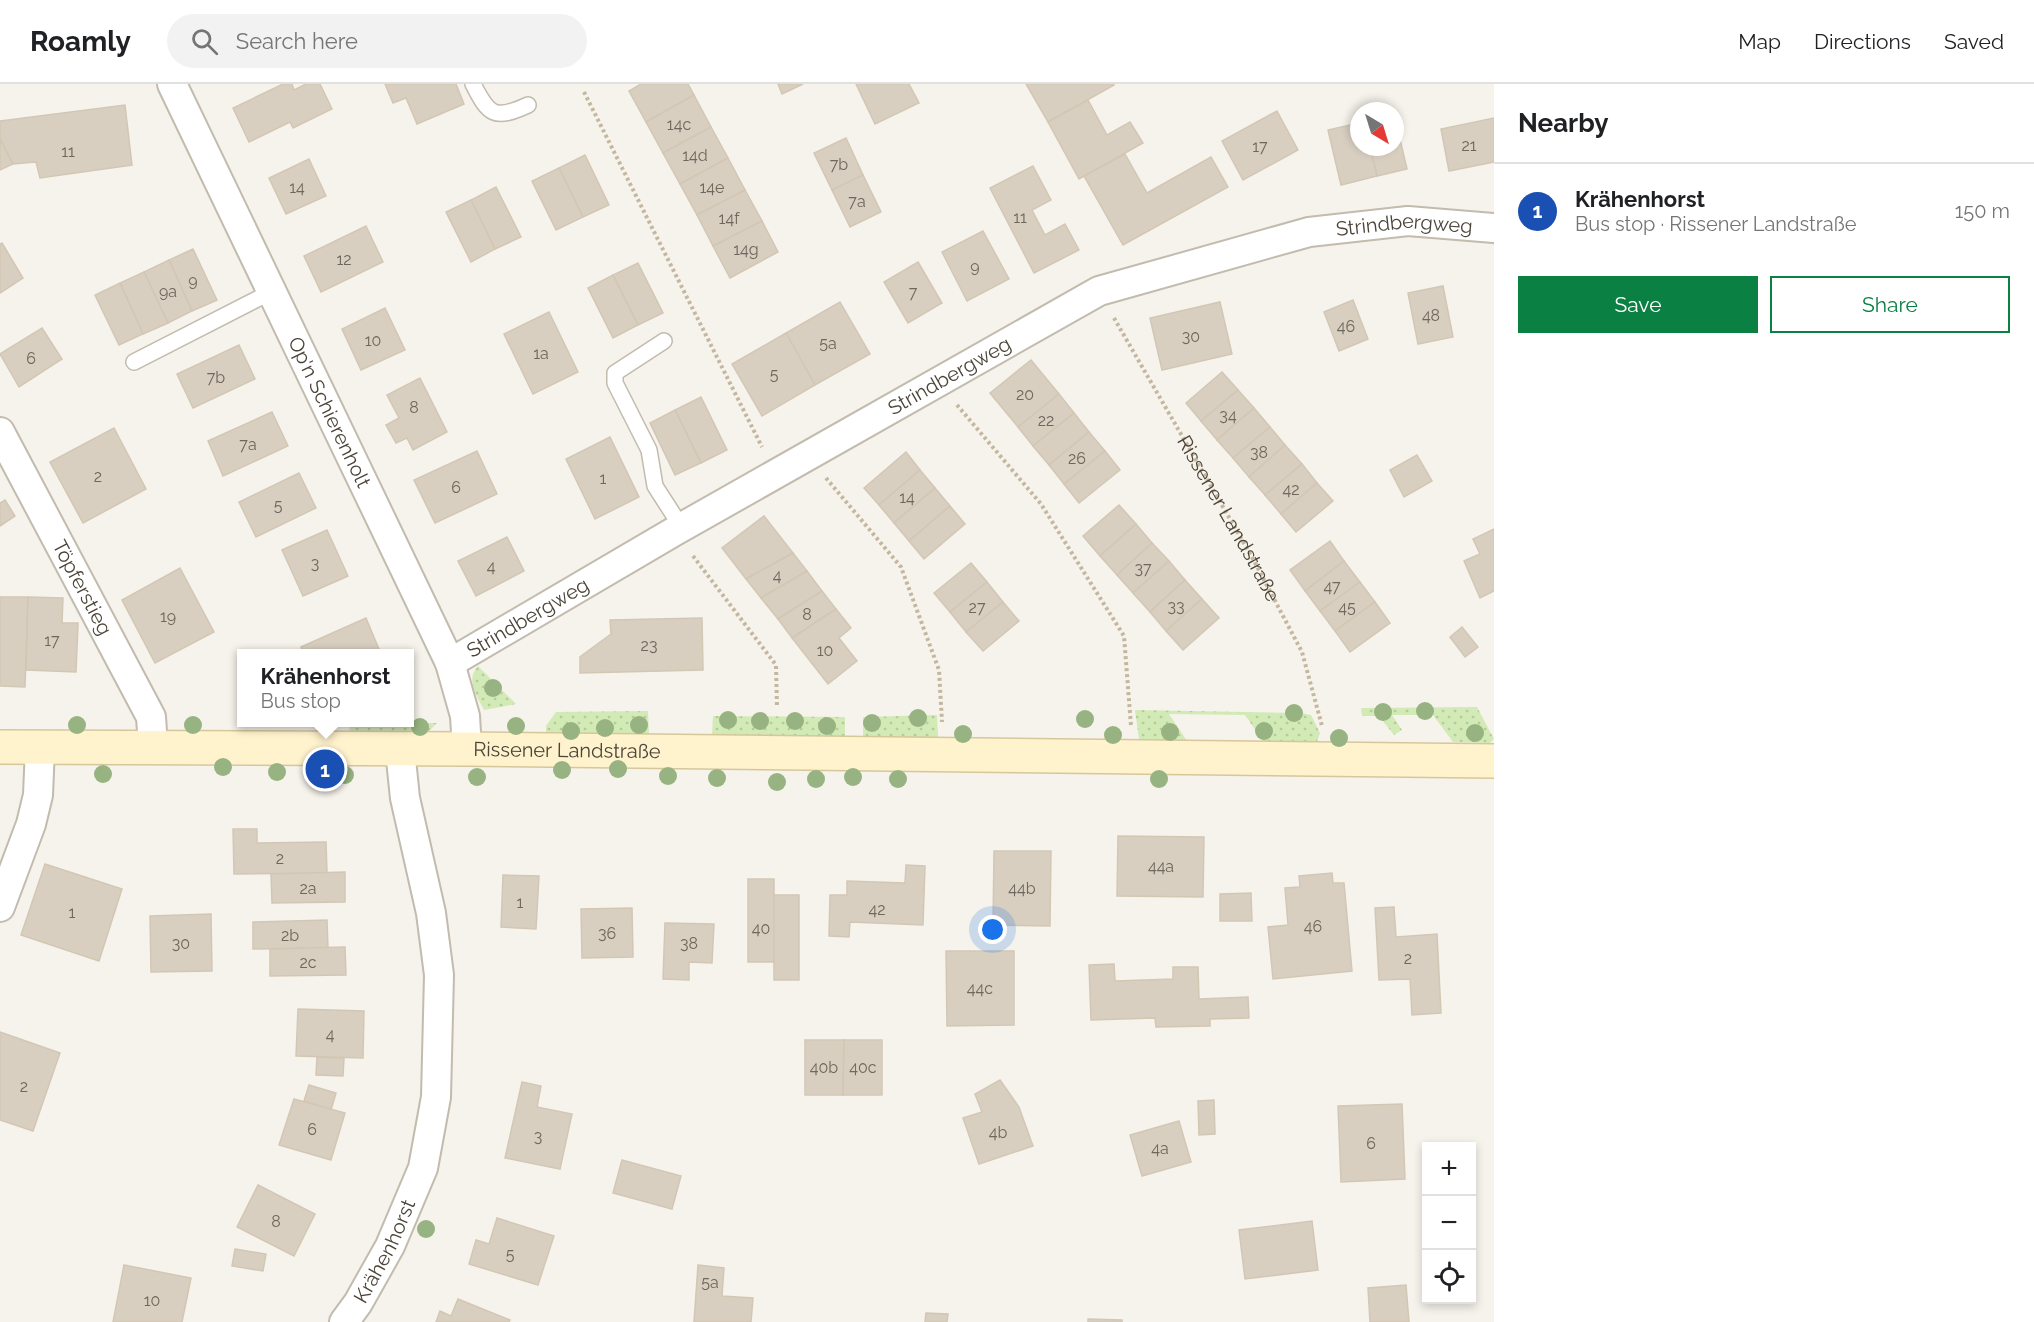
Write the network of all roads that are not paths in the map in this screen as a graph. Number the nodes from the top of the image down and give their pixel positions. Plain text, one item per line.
1 (172, 84) edge
2 (473, 84) edge
3 (528, 105) dead end
4 (1494, 228) edge
5 (270, 292) junction
6 (664, 341) dead end
7 (134, 362) dead end
8 (0, 432) edge
9 (678, 529) junction
10 (450, 663) junction
11 (153, 746) junction
12 (0, 747) edge
13 (40, 747) junction
14 (467, 749) junction
15 (400, 750) junction
16 (1494, 760) edge
17 (0, 907) edge
18 (344, 1322) edge

1 - 5 street, Op'n Schierenholt
2 - 3 lane
4 - 9 street, Strindbergweg
5 - 7 lane
5 - 10 street, Op'n Schierenholt
6 - 9 lane
8 - 11 street, Töpferstieg
9 - 10 street, Strindbergweg
10 - 14 street, Op'n Schierenholt
11 - 13 main road, Rissener Landstraße
11 - 15 main road, Rissener Landstraße
12 - 13 main road, Rissener Landstraße
13 - 17 street
14 - 15 main road, Rissener Landstraße
14 - 16 main road, Rissener Landstraße
15 - 18 street, Krähenhorst

